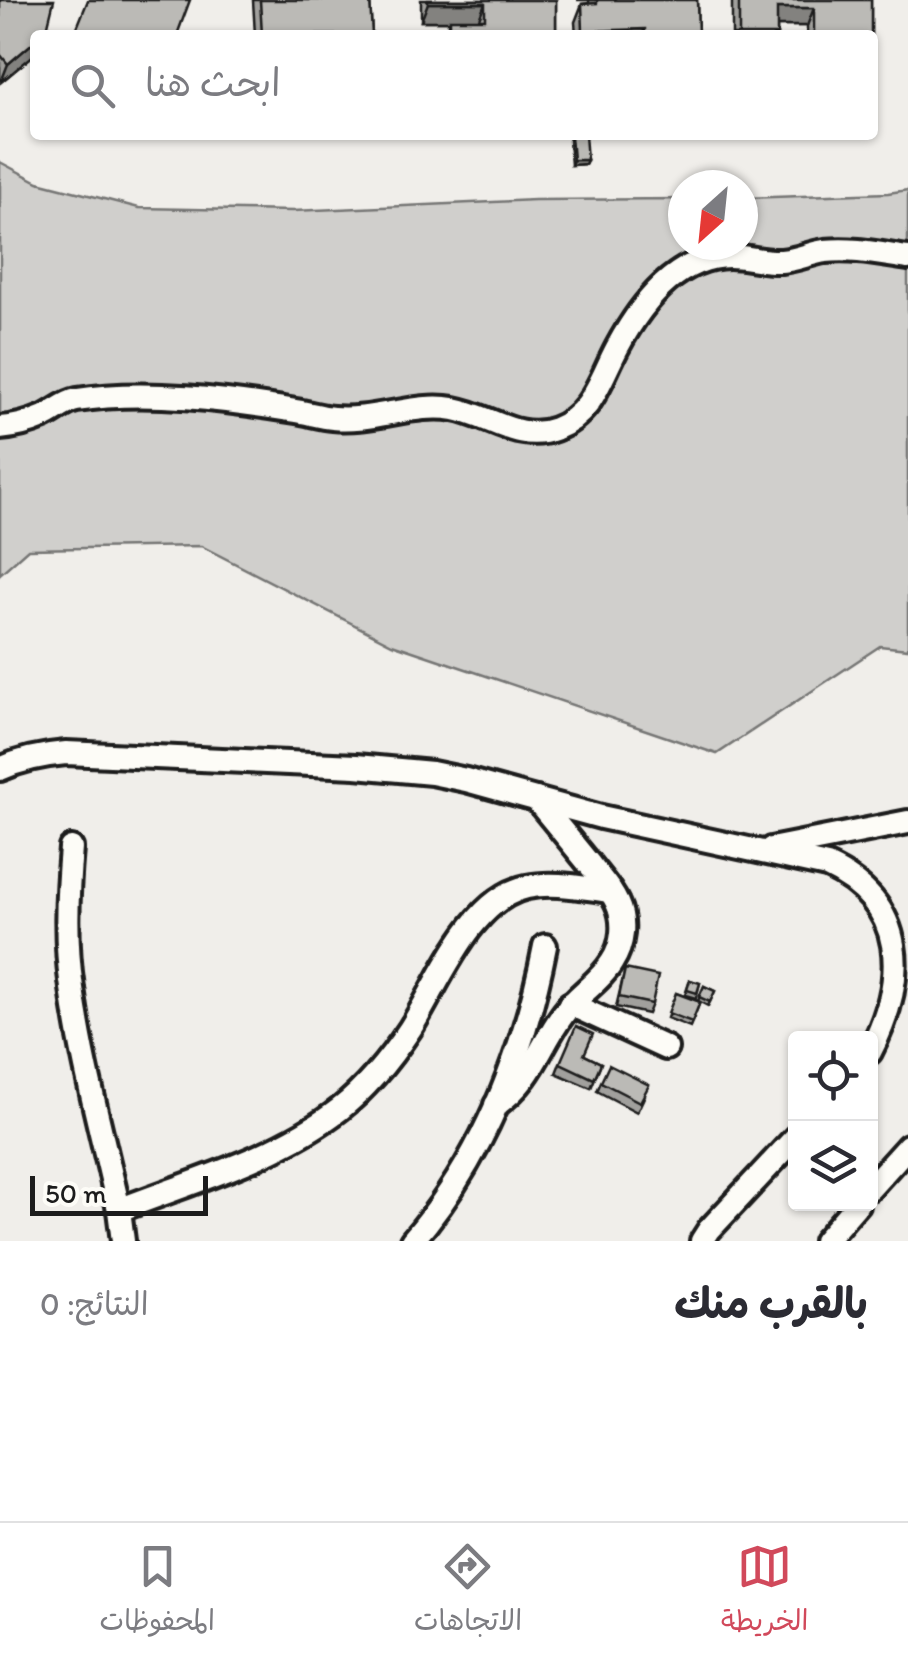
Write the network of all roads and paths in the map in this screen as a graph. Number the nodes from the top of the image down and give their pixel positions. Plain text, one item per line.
1 (908, 258) edge
2 (0, 428) edge
3 (0, 769) edge
4 (536, 799) junction
5 (908, 822) edge
6 (71, 848) dead end
7 (763, 851) junction
8 (610, 890) junction
9 (545, 946) dead end
10 (570, 1004) junction
11 (878, 1038) edge
12 (666, 1048) dead end
13 (496, 1105) junction
14 (908, 1146) edge
15 (788, 1147) edge
16 (878, 1179) edge
17 (119, 1210) junction
18 (851, 1211) edge
19 (123, 1241) edge
20 (412, 1241) edge
21 (702, 1241) edge
22 (825, 1241) edge

1 - 2 street
3 - 4 street
4 - 7 street
4 - 8 street
5 - 7 street
6 - 17 street
7 - 11 street
8 - 10 street
8 - 17 street
9 - 13 street
10 - 12 street
10 - 13 street
13 - 20 street
14 - 16 street
15 - 21 street
17 - 19 street
18 - 22 street

